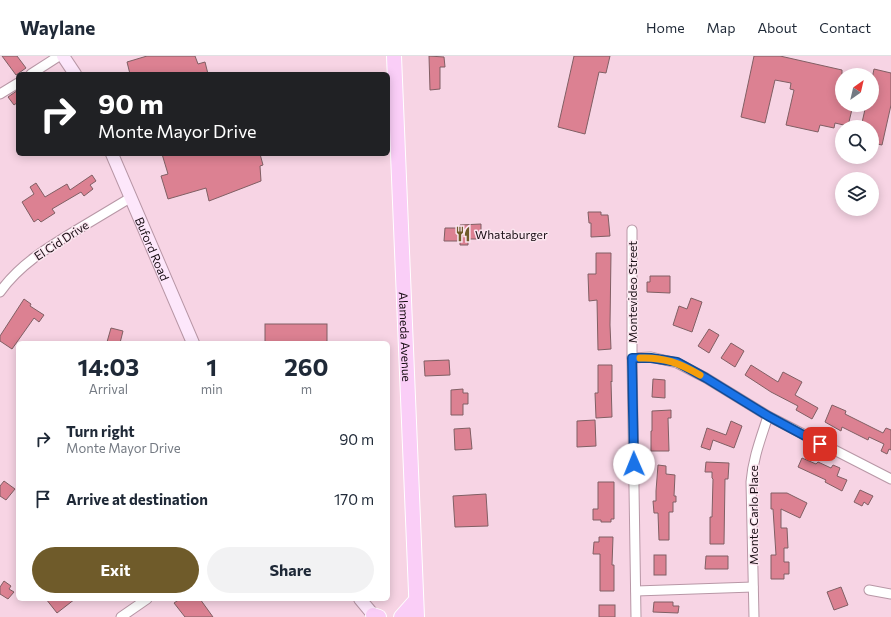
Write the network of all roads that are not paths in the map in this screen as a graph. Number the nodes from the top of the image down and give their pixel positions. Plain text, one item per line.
1 (59, 56) edge
2 (63, 56) edge
3 (394, 56) edge
4 (34, 72) edge
5 (74, 72) edge
6 (16, 83) edge
7 (0, 94) edge
8 (113, 156) edge
9 (130, 198) junction
10 (632, 230) dead end
11 (0, 292) edge
12 (192, 341) edge
13 (632, 358) junction
14 (768, 416) junction
15 (891, 479) edge
16 (753, 587) junction
17 (636, 590) junction
18 (869, 590) dead end
19 (891, 594) edge
20 (416, 600) junction
21 (144, 601) edge
22 (362, 601) edge
23 (376, 616) edge
24 (121, 617) edge
25 (401, 617) edge
26 (417, 617) edge
27 (636, 617) edge
28 (754, 617) edge

1 - 4 street
2 - 5 street
3 - 20 main road, Alameda Avenue
6 - 7 street
8 - 9 street, Buford Road
9 - 11 street, El Cid Drive
9 - 12 street, Buford Road
10 - 13 street, Montevideo Street
13 - 14 street
13 - 17 street, Montevideo Street
14 - 15 street
14 - 16 street, Monte Carlo Place
16 - 17 street
16 - 28 street, Monte Carlo Place
17 - 27 street, Montevideo Street
18 - 19 street
20 - 25 main road
20 - 26 main road, Alameda Avenue
21 - 24 street
22 - 23 street

